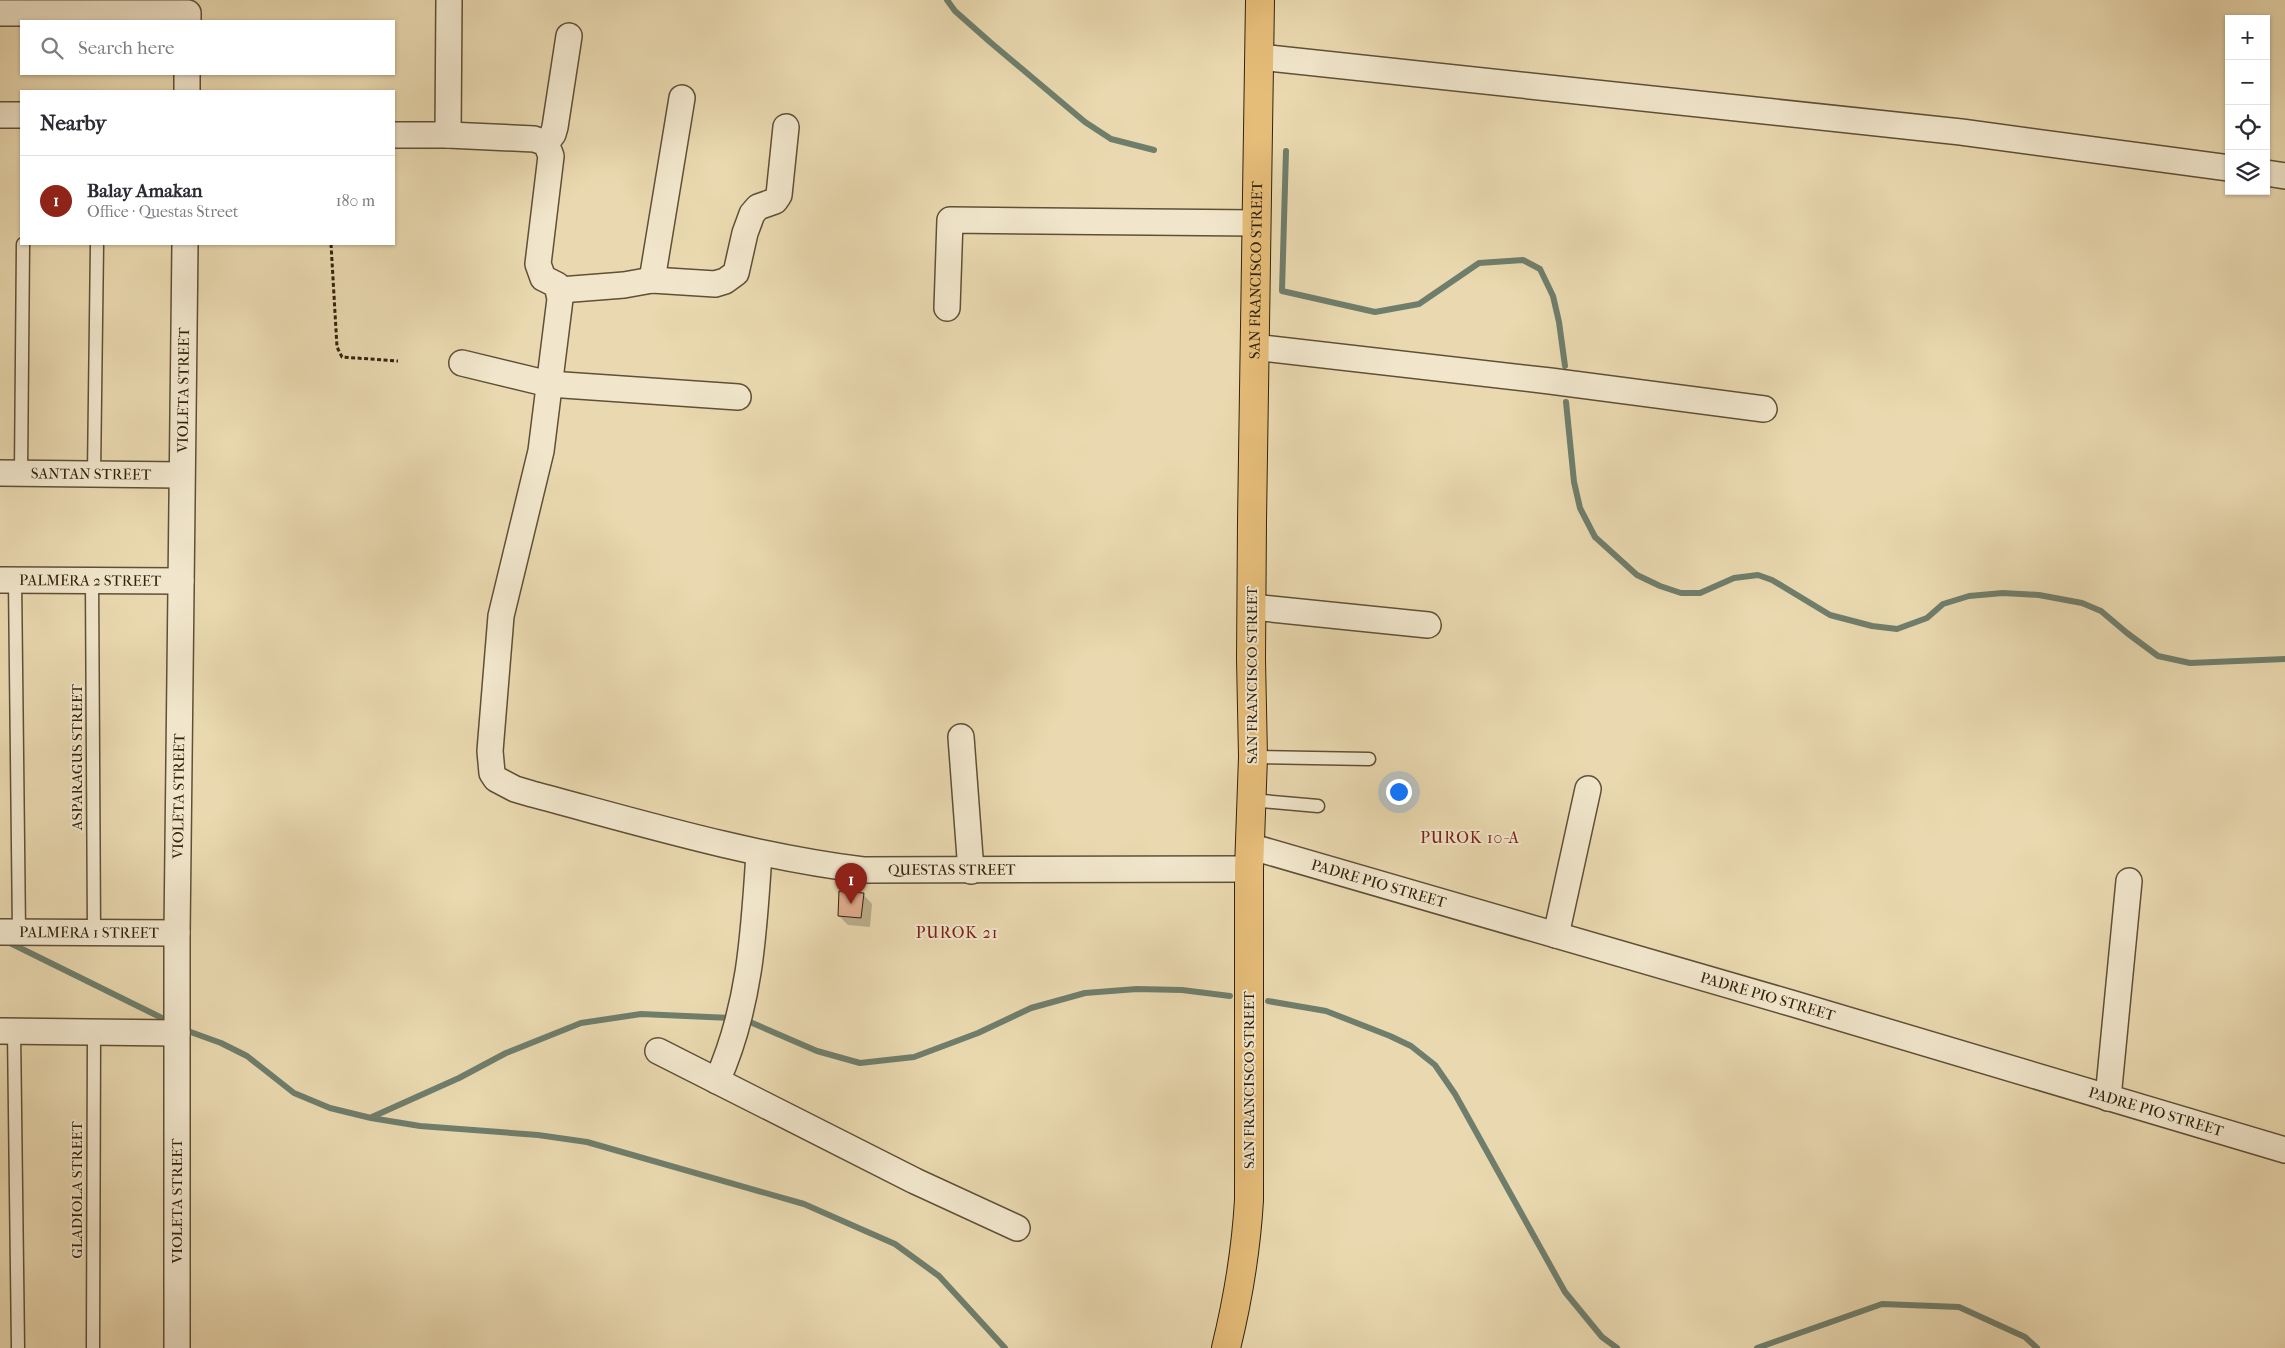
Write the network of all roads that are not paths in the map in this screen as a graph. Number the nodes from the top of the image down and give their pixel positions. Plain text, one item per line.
1 (449, 0) edge
2 (1260, 0) edge
3 (0, 13) edge
4 (188, 17) edge
5 (569, 36) dead end
6 (1259, 57) junction
7 (187, 75) edge
8 (187, 90) edge
9 (682, 98) dead end
10 (0, 115) edge
11 (20, 115) edge
12 (786, 127) dead end
13 (395, 135) edge
14 (448, 135) junction
15 (546, 143) junction
16 (2225, 167) edge
17 (2270, 174) edge
18 (2285, 176) edge
19 (1256, 223) junction
20 (22, 245) edge
21 (97, 245) edge
22 (185, 245) edge
23 (652, 280) junction
24 (560, 290) junction
25 (948, 308) dead end
26 (1254, 347) junction
27 (462, 363) dead end
28 (549, 384) junction
29 (738, 397) dead end
30 (1764, 409) dead end
31 (10, 473) edge
32 (94, 474) junction
33 (181, 475) junction
34 (8, 580) edge
35 (92, 580) junction
36 (181, 581) junction
37 (1252, 607) junction
38 (1428, 625) dead end
39 (961, 737) dead end
40 (1253, 757) junction
41 (1369, 759) dead end
42 (1588, 790) dead end
43 (1251, 800) junction
44 (1318, 806) dead end
45 (759, 853) junction
46 (1249, 858) junction
47 (970, 871) junction
48 (2129, 881) dead end
49 (9, 932) edge
50 (94, 933) junction
51 (177, 933) junction
52 (1556, 936) junction
53 (7, 1031) edge
54 (94, 1032) junction
55 (177, 1033) junction
56 (658, 1051) dead end
57 (717, 1082) junction
58 (2108, 1098) junction
59 (2285, 1150) edge
60 (1017, 1228) dead end
61 (18, 1348) edge
62 (94, 1348) edge
63 (177, 1348) edge
64 (1226, 1348) edge

1 - 14 street
2 - 6 main road, SAN FRANCISCO STREET
3 - 4 street
5 - 15 street
6 - 16 street
6 - 19 main road, SAN FRANCISCO STREET
7 - 8 street
9 - 23 street
10 - 11 street
12 - 23 street
13 - 14 street
14 - 15 street
15 - 24 street
17 - 18 street
19 - 25 street
19 - 26 main road, SAN FRANCISCO STREET
20 - 31 lane
21 - 32 lane
22 - 33 street, VIOLETA STREET
23 - 24 street
24 - 28 street
26 - 30 street
26 - 37 main road, SAN FRANCISCO STREET
27 - 28 street
28 - 29 street
28 - 45 street, QUESTAS STREET
31 - 32 street, SANTAN STREET
32 - 33 street, SANTAN STREET
33 - 36 street, VIOLETA STREET
34 - 35 street, PALMERA 2 STREET
34 - 49 lane
35 - 36 street, PALMERA 2 STREET
35 - 50 lane, ASPARAGUS STREET
36 - 51 street, VIOLETA STREET
37 - 38 street
37 - 40 main road, SAN FRANCISCO STREET
39 - 47 street
40 - 41 lane
40 - 43 main road, SAN FRANCISCO STREET
42 - 52 street
43 - 44 lane
43 - 46 main road, SAN FRANCISCO STREET
45 - 47 street, QUESTAS STREET
45 - 57 street
46 - 47 street, QUESTAS STREET
46 - 52 street, PADRE PIO STREET
46 - 64 main road, SAN FRANCISCO STREET
48 - 58 street
49 - 50 street, PALMERA 1 STREET
50 - 51 street, PALMERA 1 STREET
51 - 55 street, VIOLETA STREET
52 - 58 street, PADRE PIO STREET
53 - 54 street
53 - 61 lane
54 - 55 street
54 - 62 lane, GLADIOLA STREET
55 - 63 street, VIOLETA STREET
56 - 57 street
57 - 60 street
58 - 59 street, PADRE PIO STREET

